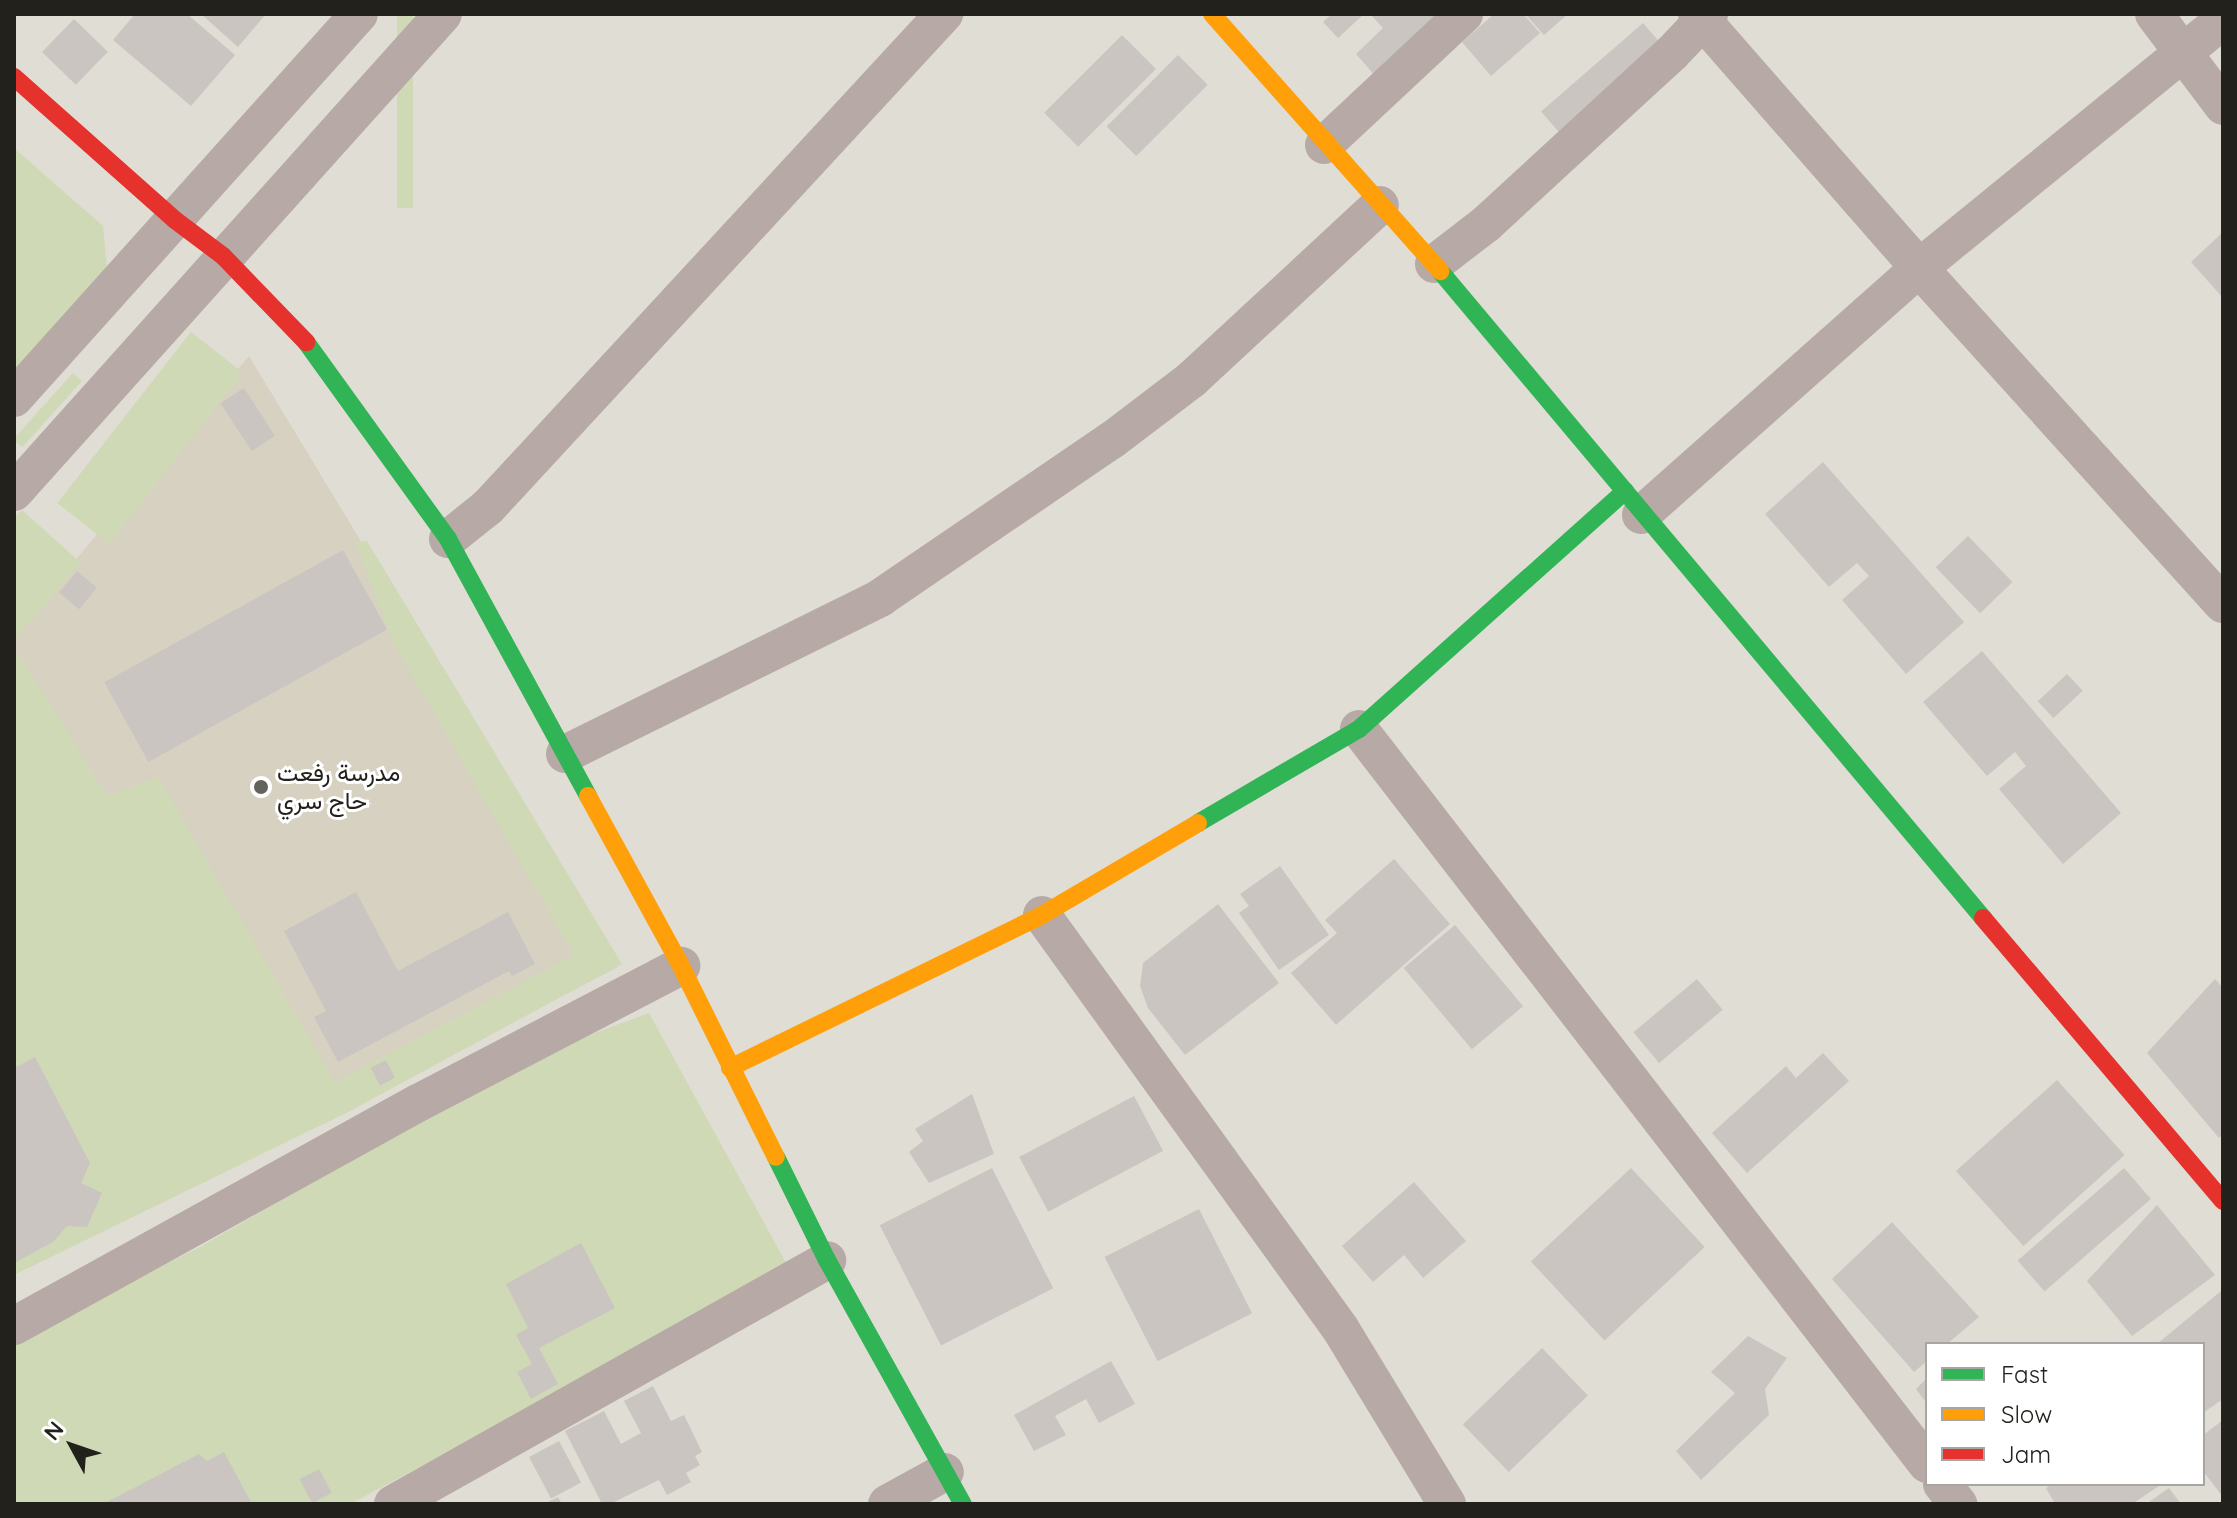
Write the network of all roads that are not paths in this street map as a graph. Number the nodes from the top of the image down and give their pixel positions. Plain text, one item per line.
1 (359, 14) edge
2 (443, 14) edge
3 (944, 14) edge
4 (1212, 14) edge
5 (1464, 14) edge
6 (2154, 14) edge
7 (1703, 16) edge
8 (2223, 20) edge
9 (2181, 52) junction
10 (14, 77) edge
11 (2223, 106) edge
12 (1324, 145) junction
13 (1380, 205) junction
14 (175, 220) junction
15 (223, 256) junction
16 (1434, 264) junction
17 (1919, 268) junction
18 (14, 398) edge
19 (14, 492) edge
20 (1633, 503) junction
21 (448, 539) junction
22 (2223, 604) edge
23 (1359, 729) junction
24 (565, 754) junction
25 (1042, 915) junction
26 (681, 966) junction
27 (730, 1068) junction
28 (2217, 1181) edge
29 (827, 1260) junction
30 (14, 1326) edge
31 (1925, 1461) edge
32 (1944, 1486) edge
33 (954, 1488) edge
34 (393, 1504) edge
35 (887, 1504) edge
36 (1447, 1504) edge
37 (1958, 1504) edge

1 - 14 street
2 - 15 street
3 - 21 street
4 - 12 street
5 - 12 street
6 - 9 street
7 - 16 street
7 - 17 street
8 - 9 street
9 - 11 street
9 - 17 street
10 - 14 street
12 - 13 street
13 - 16 street
13 - 24 street
14 - 15 street
14 - 18 street
15 - 19 street
15 - 21 street
16 - 20 street
17 - 20 street
17 - 22 street
20 - 23 street
20 - 28 street
21 - 24 street
23 - 25 street
23 - 31 street
24 - 26 street
25 - 27 street
25 - 36 street
26 - 27 street
26 - 30 street
27 - 29 street
29 - 33 street
29 - 34 street
32 - 37 street
33 - 35 street

